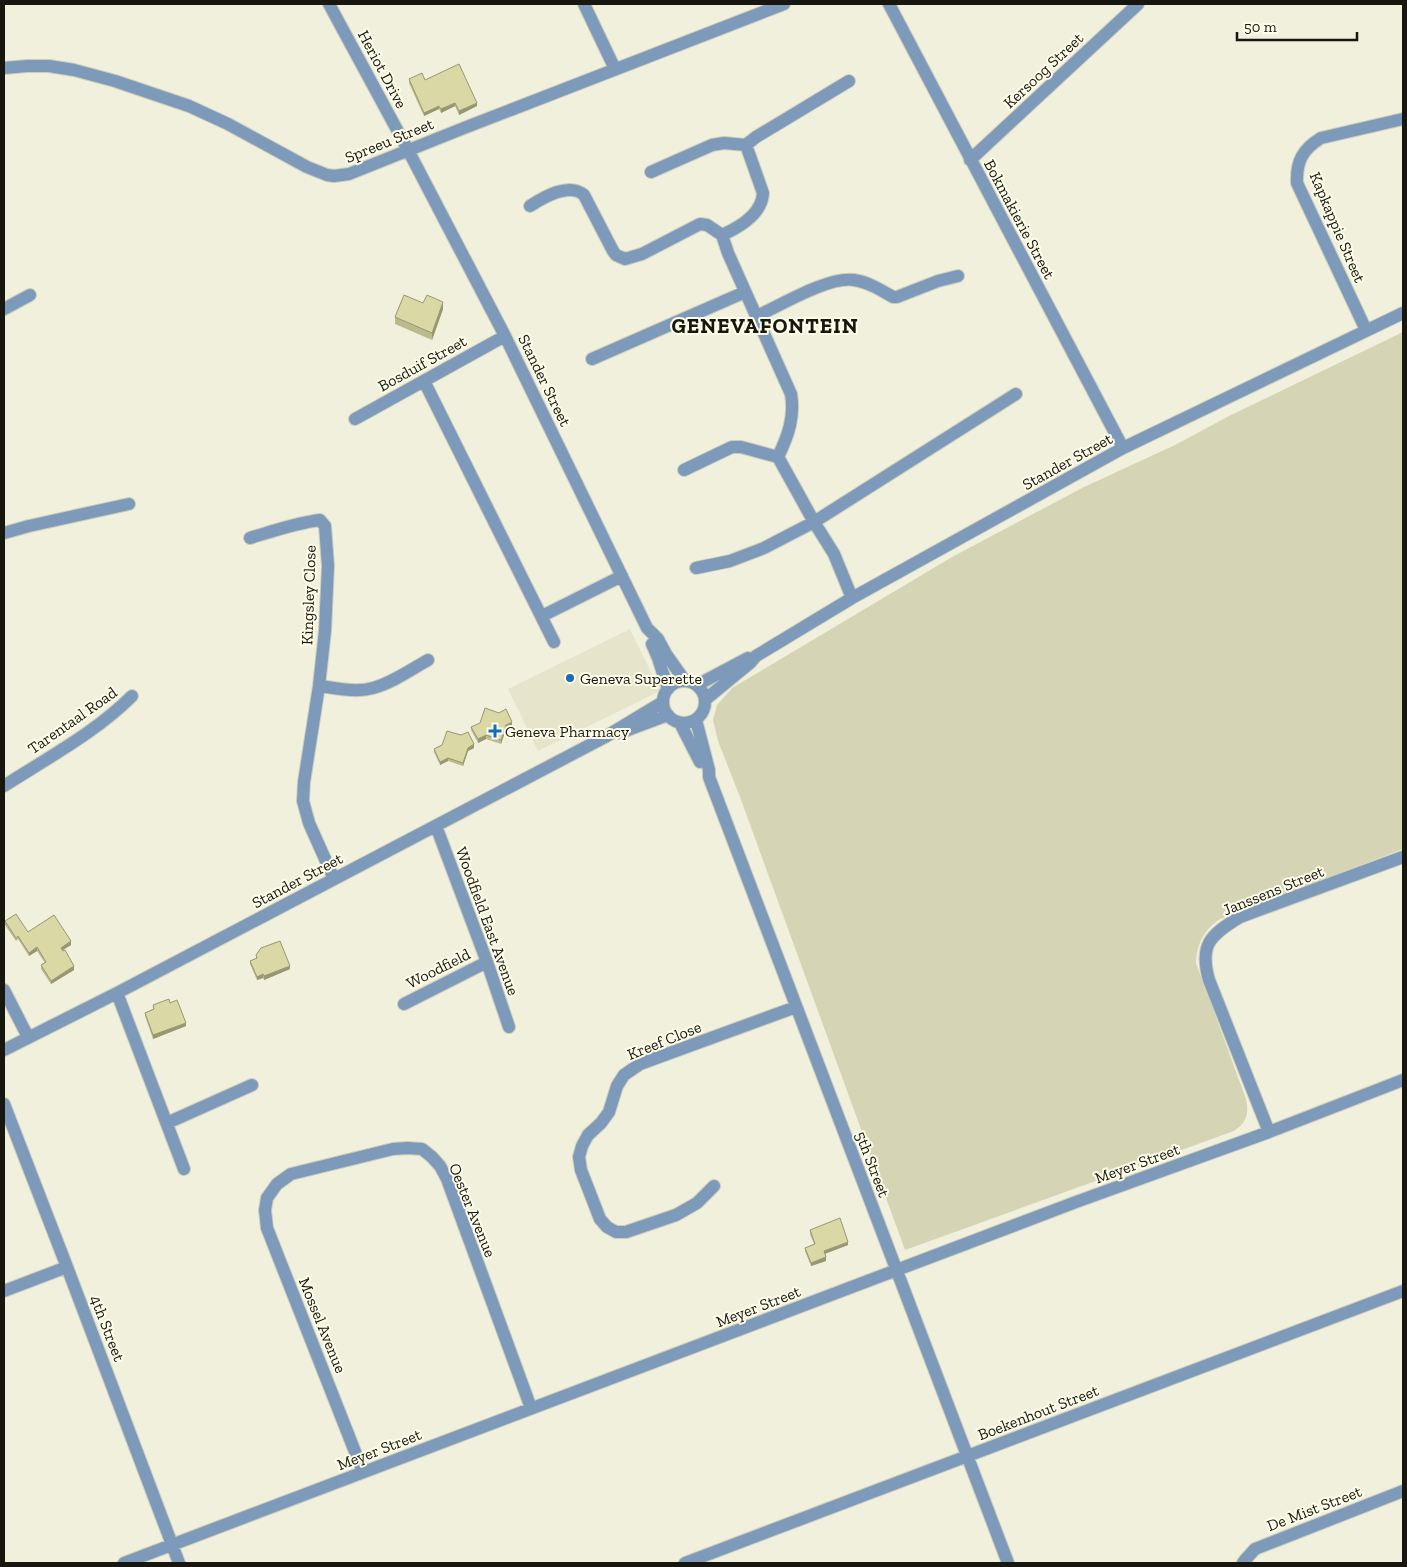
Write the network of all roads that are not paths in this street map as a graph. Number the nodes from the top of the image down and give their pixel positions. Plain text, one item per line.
1 (329, 4) edge
2 (584, 4) edge
3 (784, 4) edge
4 (889, 4) edge
5 (1138, 4) edge
6 (4, 68) edge
7 (615, 69) junction
8 (849, 82) dead end
9 (1403, 119) edge
10 (746, 145) junction
11 (408, 150) junction
12 (970, 160) junction
13 (651, 172) dead end
14 (530, 206) dead end
15 (722, 235) junction
16 (958, 276) dead end
17 (745, 292) junction
18 (30, 295) dead end
19 (4, 309) edge
20 (1403, 313) edge
21 (757, 316) junction
22 (1366, 330) junction
23 (505, 336) junction
24 (592, 359) dead end
25 (424, 380) junction
26 (1016, 394) dead end
27 (355, 419) dead end
28 (1123, 448) junction
29 (778, 456) junction
30 (684, 470) dead end
31 (129, 504) dead end
32 (814, 522) junction
33 (4, 533) edge
34 (250, 538) dead end
35 (696, 568) dead end
36 (622, 576) junction
37 (852, 598) junction
38 (542, 616) junction
39 (648, 628) junction
40 (554, 642) dead end
41 (756, 656) junction
42 (428, 660) dead end
43 (691, 683) junction
44 (319, 686) junction
45 (668, 689) junction
46 (132, 696) dead end
47 (706, 699) junction
48 (663, 702) junction
49 (668, 715) junction
50 (696, 720) junction
51 (680, 723) junction
52 (605, 736) junction
53 (709, 777) junction
54 (4, 786) edge
55 (436, 826) junction
56 (1403, 857) edge
57 (334, 879) junction
58 (487, 962) junction
59 (4, 990) edge
60 (116, 992) junction
61 (404, 1004) dead end
62 (796, 1007) junction
63 (508, 1028) dead end
64 (28, 1037) junction
65 (4, 1050) edge
66 (1403, 1080) edge
67 (252, 1085) dead end
68 (4, 1104) edge
69 (167, 1123) junction
70 (1269, 1132) junction
71 (184, 1169) dead end
72 (714, 1186) dead end
73 (272, 1189) joint
74 (68, 1267) junction
75 (896, 1271) junction
76 (4, 1291) edge
77 (1403, 1291) edge
78 (532, 1408) junction
79 (967, 1456) junction
80 (362, 1472) junction
81 (1403, 1490) edge
82 (173, 1545) junction
83 (124, 1563) edge
84 (179, 1563) edge
85 (685, 1563) edge
86 (1008, 1563) edge
87 (1244, 1563) edge

1 - 11 street, Heriot Drive
2 - 7 street
3 - 7 street, Spreeu Street
4 - 12 street, Bokmakierie Street
5 - 12 street, Kersoog Street
6 - 11 street, Spreeu Street
7 - 11 street, Spreeu Street
8 - 10 street
9 - 22 street, Kapkappie Street
10 - 13 street
10 - 15 street
11 - 23 street, Stander Street
12 - 28 street, Bokmakierie Street
14 - 15 street
15 - 17 street
16 - 21 street
17 - 21 street
17 - 24 street
18 - 19 street
20 - 22 street, Stander Street
21 - 29 street
22 - 28 street, Stander Street
23 - 25 street, Bosduif Street
23 - 36 street, Stander Street
25 - 27 street, Bosduif Street
25 - 38 street
26 - 32 street
28 - 37 street, Stander Street
29 - 30 street
29 - 32 street
31 - 33 street
32 - 35 street
32 - 37 street
34 - 44 street, Kingsley Close
36 - 38 street
36 - 39 street, Stander Street
37 - 41 street, Stander Street
38 - 40 street
39 - 43 street, Stander Street
39 - 45 street, Stander Street
41 - 43 street, Stander Street
41 - 47 street, Stander Street
42 - 44 street
43 - 45 street
43 - 47 street
44 - 57 street, Kingsley Close
45 - 48 street
46 - 54 street, Tarentaal Road
47 - 50 street
48 - 49 street
48 - 52 street, Stander Street
49 - 51 street
49 - 52 street, Stander Street
50 - 51 street
50 - 53 street, 5th Street
51 - 53 street, 5th Street
52 - 55 street, Stander Street
53 - 62 street, 5th Street
55 - 57 street, Stander Street
55 - 58 street, Woodfield East Avenue
56 - 70 street, Janssens Street
57 - 60 street, Stander Street
58 - 61 street, Woodfield
58 - 63 street, Woodfield East Avenue
59 - 64 street
60 - 64 street, Stander Street
60 - 69 street
62 - 72 street, Kreef Close
62 - 75 street, 5th Street
64 - 65 street, Stander Street
66 - 70 street, Meyer Street
67 - 69 street
68 - 74 street, 4th Street
69 - 71 street
70 - 75 street, Meyer Street
73 - 78 street, Oester Avenue
73 - 80 street, Mossel Avenue
74 - 76 street
74 - 82 street, 4th Street
75 - 78 street, Meyer Street
75 - 79 street, 5th Street
77 - 79 street, Boekenhout Street
78 - 80 street, Meyer Street
79 - 85 street, Boekenhout Street
79 - 86 street, 5th Street
80 - 82 street, Meyer Street
81 - 87 street, De Mist Street
82 - 83 street, Meyer Street
82 - 84 street, 4th Street

